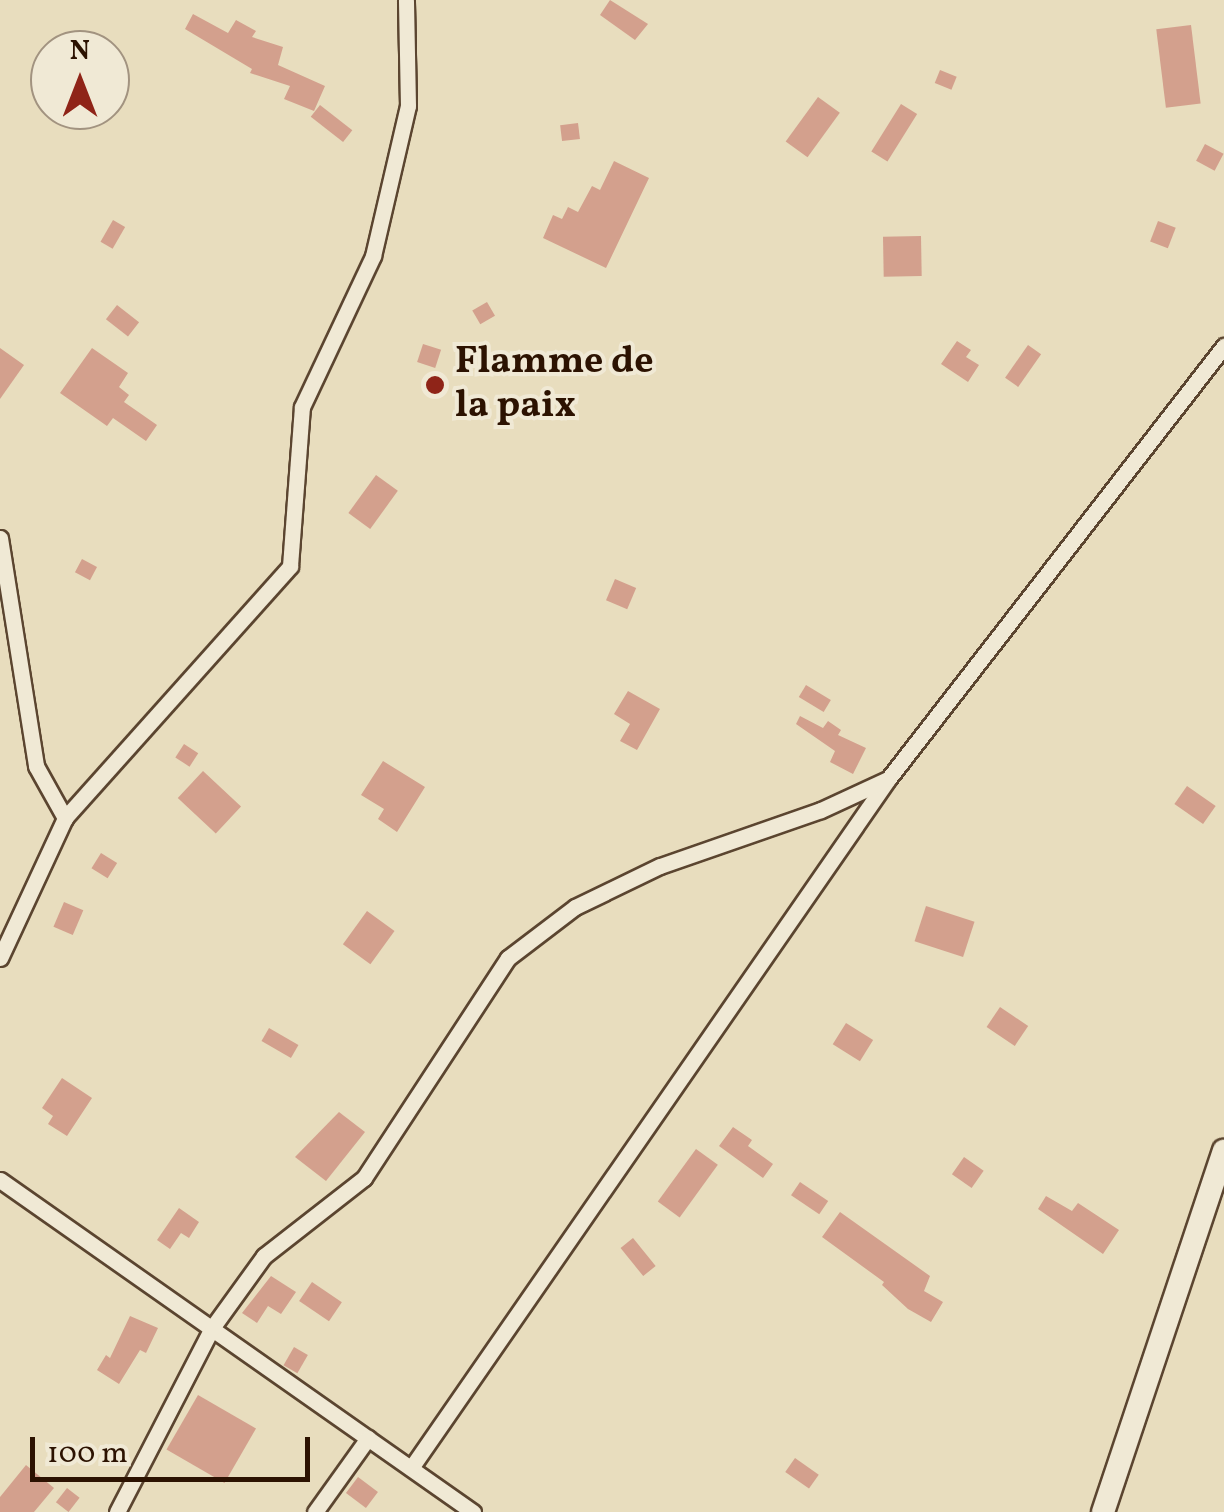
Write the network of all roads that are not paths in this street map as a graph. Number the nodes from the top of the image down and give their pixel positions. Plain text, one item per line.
1 (406, 0) edge
2 (1224, 346) edge
3 (0, 538) edge
4 (889, 778) junction
5 (65, 818) junction
6 (0, 958) edge
7 (1224, 1151) edge
8 (0, 1180) edge
9 (212, 1328) junction
10 (368, 1438) junction
11 (410, 1468) junction
12 (117, 1512) edge
13 (315, 1512) edge
14 (473, 1512) edge
15 (1103, 1512) edge

1 - 5 street
2 - 4 street
3 - 5 street
4 - 9 street
4 - 11 street
5 - 6 street
7 - 15 main road
8 - 9 street
9 - 10 street
9 - 12 street
10 - 11 street
10 - 13 street
11 - 14 street

